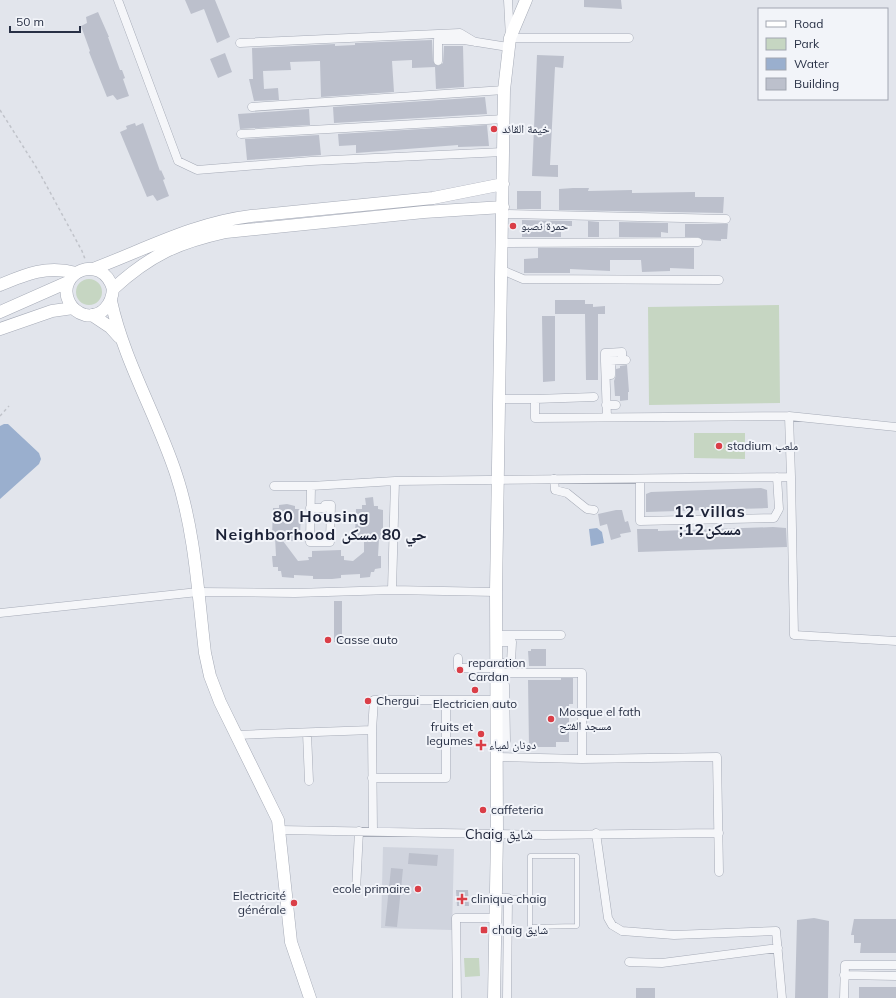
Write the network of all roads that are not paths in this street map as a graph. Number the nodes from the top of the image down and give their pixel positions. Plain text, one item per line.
1 (118, 0) edge
2 (508, 0) edge
3 (526, 0) edge
4 (629, 38) dead end
5 (475, 42) junction
6 (509, 42) junction
7 (240, 43) dead end
8 (438, 60) dead end
9 (504, 90) junction
10 (252, 107) dead end
11 (504, 119) junction
12 (241, 134) dead end
13 (503, 152) junction
14 (503, 184) junction
15 (503, 211) junction
16 (726, 219) dead end
17 (698, 242) dead end
18 (502, 243) junction
19 (502, 270) junction
20 (81, 273) junction
21 (719, 280) dead end
22 (0, 285) edge
23 (112, 295) junction
24 (73, 308) junction
25 (0, 312) edge
26 (92, 315) junction
27 (0, 329) edge
28 (124, 342) junction
29 (624, 360) dead end
30 (594, 397) dead end
31 (500, 399) junction
32 (535, 399) junction
33 (616, 404) dead end
34 (606, 405) junction
35 (789, 416) junction
36 (606, 417) junction
37 (896, 427) edge
38 (777, 477) junction
39 (791, 477) junction
40 (554, 479) junction
41 (640, 479) junction
42 (498, 480) junction
43 (395, 481) junction
44 (274, 486) dead end
45 (311, 486) junction
46 (310, 508) junction
47 (594, 510) dead end
48 (392, 590) junction
49 (198, 592) junction
50 (496, 592) junction
51 (0, 613) edge
52 (561, 635) dead end
53 (497, 639) junction
54 (896, 641) edge
55 (458, 658) dead end
56 (497, 672) junction
57 (497, 700) junction
58 (446, 701) junction
59 (372, 730) junction
60 (307, 733) junction
61 (237, 736) junction
62 (496, 741) junction
63 (496, 757) junction
64 (582, 759) junction
65 (372, 778) junction
66 (309, 781) dead end
67 (280, 830) junction
68 (359, 831) junction
69 (373, 831) junction
70 (596, 834) junction
71 (719, 834) junction
72 (497, 835) junction
73 (719, 872) dead end
74 (356, 890) dead end
75 (530, 897) junction
76 (502, 898) junction
77 (496, 918) junction
78 (778, 948) junction
79 (629, 962) dead end
80 (896, 965) edge
81 (844, 975) junction
82 (896, 976) edge
83 (310, 998) edge
84 (457, 998) edge
85 (494, 998) edge
86 (507, 998) edge
87 (782, 998) edge
88 (844, 998) edge

1 - 13 street
2 - 6 street
3 - 6 main road
4 - 6 street
5 - 6 street
5 - 7 street
5 - 8 street
6 - 9 main road
9 - 10 street
9 - 11 main road
11 - 12 street
11 - 13 main road
13 - 14 main road
14 - 15 main road
14 - 20 main road
15 - 16 street
15 - 18 main road
15 - 23 main road
17 - 18 street
18 - 19 main road
19 - 21 street
19 - 31 main road
20 - 22 main road
20 - 23 main road
20 - 24 main road
20 - 25 main road
23 - 26 main road
23 - 28 main road
24 - 26 main road
24 - 27 main road
26 - 28 main road
28 - 49 main road
29 - 34 street
30 - 32 street
31 - 32 street
31 - 42 main road
32 - 36 street
33 - 34 street
34 - 36 street
35 - 36 street
35 - 37 street
35 - 39 street
38 - 39 street
38 - 41 street
38 - 41 street
39 - 54 street
40 - 41 street
40 - 42 street
40 - 47 street
42 - 43 street
42 - 50 main road
43 - 45 street
43 - 48 street
44 - 45 street
45 - 46 street
46 - 46 street
48 - 49 street
48 - 50 street
49 - 51 street
49 - 61 main road
50 - 53 main road
52 - 53 street
53 - 56 main road
55 - 56 street
56 - 57 main road
56 - 62 street
56 - 64 street
57 - 58 street
57 - 62 main road
58 - 59 street
58 - 65 street
59 - 60 street
59 - 65 street
60 - 61 street
60 - 66 street
61 - 67 main road
62 - 63 main road
63 - 64 street
63 - 72 main road
64 - 71 street
65 - 69 street
67 - 68 street
67 - 83 main road
68 - 69 street
68 - 74 street
69 - 72 street
70 - 71 street
70 - 72 street
70 - 78 street
71 - 73 street
72 - 76 main road
75 - 75 lane
75 - 76 lane
76 - 77 main road
76 - 86 street
77 - 84 street
77 - 85 main road
78 - 79 street
78 - 87 street
80 - 81 street
81 - 82 street
81 - 88 street

